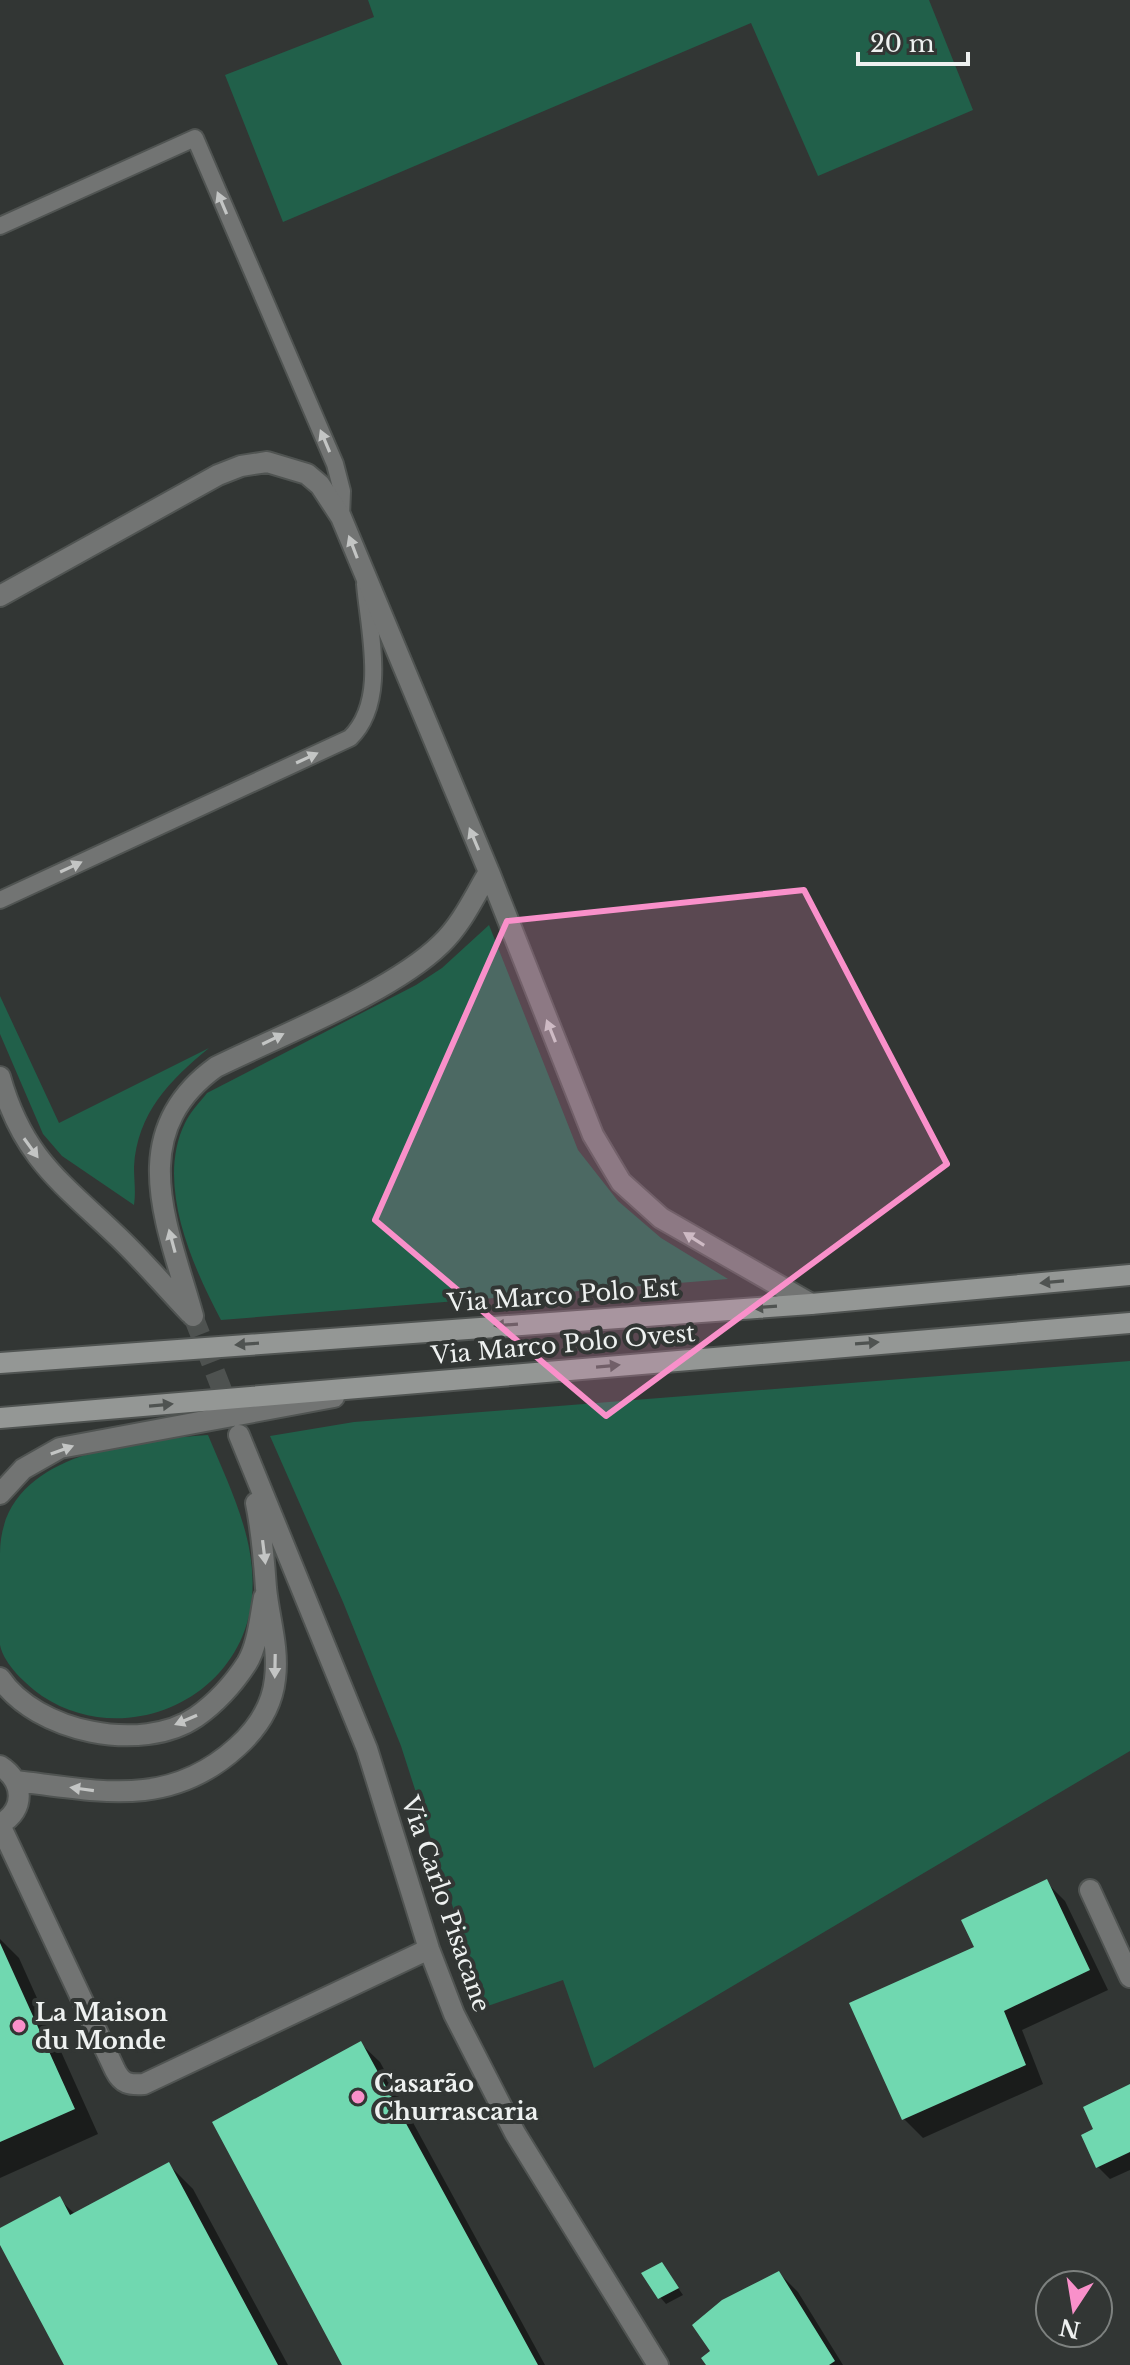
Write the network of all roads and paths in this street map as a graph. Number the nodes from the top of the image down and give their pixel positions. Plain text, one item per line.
1 (0, 226) edge
2 (341, 517) junction
3 (365, 581) junction
4 (0, 596) edge
5 (489, 872) junction
6 (0, 900) edge
7 (0, 1077) edge
8 (1130, 1275) edge
9 (811, 1304) junction
10 (1130, 1323) edge
11 (0, 1363) edge
12 (391, 1385) junction
13 (0, 1418) edge
14 (239, 1435) tunnel mouth
15 (248, 1459) junction
16 (0, 1494) edge
17 (266, 1589) junction
18 (0, 1678) edge
19 (0, 1766) edge
20 (16, 1781) junction
21 (0, 1825) edge
22 (1090, 1890) dead end
23 (429, 1949) junction
24 (1130, 1977) edge
25 (658, 2365) edge

2 -> 1 lane
3 -> 2 street
2 - 4 street
5 -> 3 street
6 -> 3 lane
7 -> 5 street
9 -> 5 street
8 -> 9 street, Via Marco Polo Est
9 -> 11 street, Via Marco Polo Est
12 -> 10 street, Via Marco Polo Ovest
13 -> 12 street, Via Marco Polo Ovest
16 -> 12 street
14 - 15 street, Via Carlo Pisacane
15 -> 17 street
15 - 23 street, Via Carlo Pisacane
17 -> 18 street
17 -> 20 street
19 - 20 street
20 - 21 street
21 - 23 street
22 - 24 street
23 - 25 street, Via Carlo Pisacane

